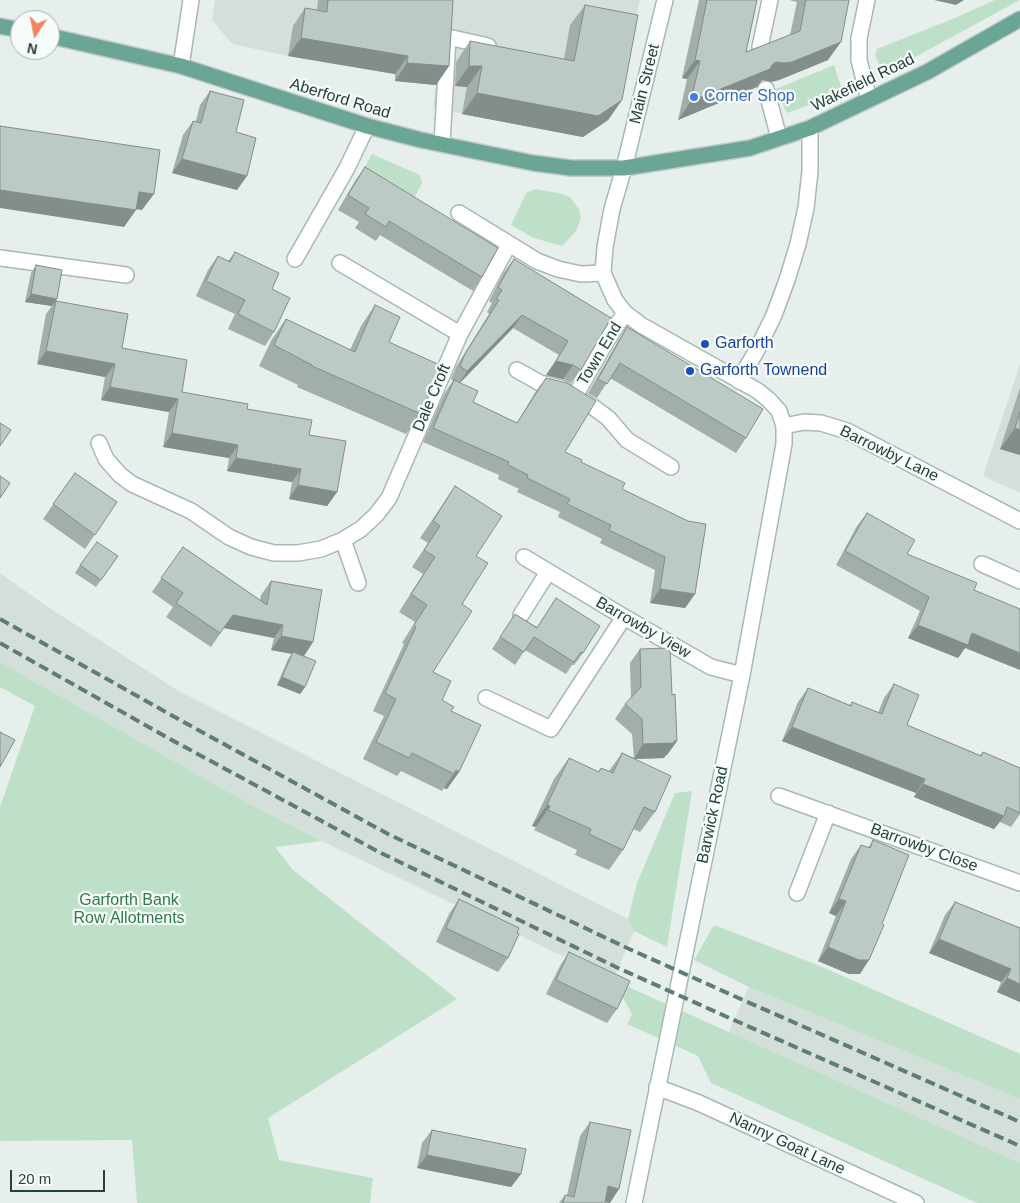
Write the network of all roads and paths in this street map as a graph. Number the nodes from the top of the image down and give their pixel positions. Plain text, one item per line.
1 (191, 0) edge
2 (665, 0) edge
3 (770, 0) edge
4 (866, 0) edge
5 (1020, 19) edge
6 (60, 38) edge
7 (760, 47) edge
8 (505, 49) edge
9 (181, 66) junction
10 (766, 89) edge
11 (870, 100) junction
12 (368, 126) junction
13 (810, 128) junction
14 (779, 138) junction
15 (442, 144) junction
16 (624, 168) junction
17 (459, 213) dead end
18 (508, 244) junction
19 (0, 258) edge
20 (295, 259) dead end
21 (340, 263) dead end
22 (603, 273) junction
23 (126, 275) dead end
24 (625, 313) junction
25 (460, 334) junction
26 (517, 370) dead end
27 (739, 381) junction
28 (575, 396) junction
29 (784, 426) junction
30 (99, 443) dead end
31 (671, 467) dead end
32 (1020, 521) edge
33 (343, 540) junction
34 (524, 557) dead end
35 (982, 564) dead end
36 (548, 572) junction
37 (1020, 581) edge
38 (358, 582) dead end
39 (521, 615) edge
40 (624, 617) junction
41 (742, 675) junction
42 (486, 698) dead end
43 (779, 796) dead end
44 (828, 813) junction
45 (1020, 883) edge
46 (797, 892) dead end
47 (657, 1087) junction
48 (634, 1203) edge
49 (916, 1203) edge

1 - 9 street
2 - 16 street, Main Street
3 - 7 street
4 - 11 street
5 - 11 main road, Wakefield Road
6 - 9 main road, Aberford Road
8 - 15 street
9 - 12 main road, Aberford Road
10 - 14 street
11 - 13 main road, Wakefield Road
12 - 15 main road, Aberford Road
12 - 20 street
13 - 14 main road, Wakefield Road
13 - 27 street
14 - 16 main road, Wakefield Road
15 - 16 main road, Aberford Road
16 - 22 street
17 - 18 street
18 - 22 street
18 - 25 street, Dale Croft
19 - 23 street
21 - 25 street
22 - 24 street
24 - 27 street
24 - 28 street, Town End
25 - 33 street, Dale Croft
26 - 28 street, Town End
27 - 29 street
28 - 31 street, Town End
29 - 32 street, Barrowby Lane
29 - 41 street, Barwick Road
30 - 33 street, Dale Croft
33 - 38 street
34 - 36 street, Barrowby View
35 - 37 street
36 - 39 street
36 - 40 street, Barrowby View
40 - 41 street, Barrowby View
40 - 42 street
41 - 47 street, Barwick Road
43 - 44 street, Barrowby Close
44 - 45 street, Barrowby Close
44 - 46 street
47 - 48 street, Barwick Road
47 - 49 street, Nanny Goat Lane

